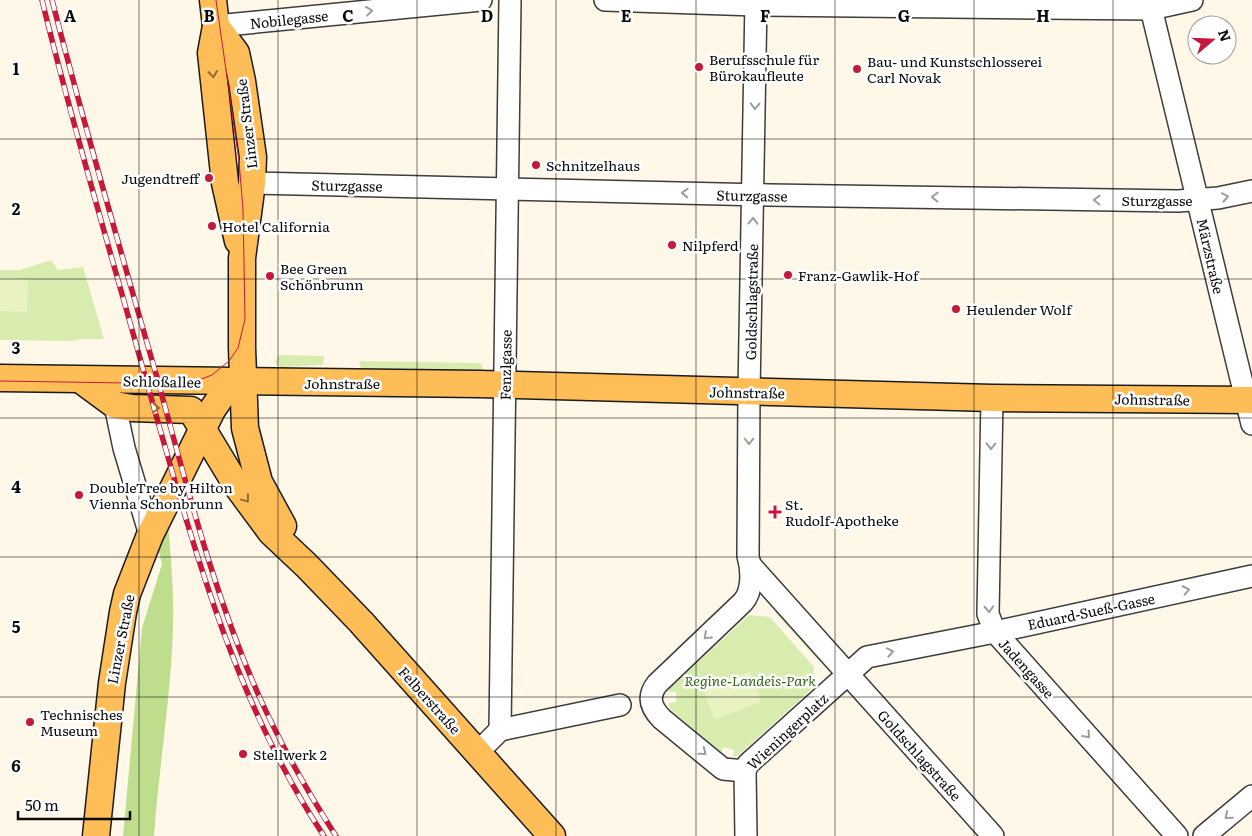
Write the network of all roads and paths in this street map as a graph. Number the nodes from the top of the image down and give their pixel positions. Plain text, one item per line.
1 (213, 0) edge
2 (481, 0) edge
3 (510, 0) edge
4 (604, 0) edge
5 (1192, 0) edge
6 (756, 2) edge
7 (1150, 4) edge
8 (216, 26) junction
9 (252, 183) junction
10 (507, 188) junction
11 (1252, 192) edge
12 (753, 195) junction
13 (1198, 200) junction
14 (242, 258) junction
15 (0, 378) edge
16 (81, 380) junction
17 (243, 382) junction
18 (504, 385) junction
19 (749, 392) junction
20 (992, 398) junction
21 (115, 405) junction
22 (1250, 408) edge
23 (203, 428) junction
24 (150, 535) junction
25 (307, 566) junction
26 (752, 567) junction
27 (1252, 576) edge
28 (743, 602) joint
29 (995, 632) junction
30 (848, 674) junction
31 (620, 705) dead end
32 (500, 730) junction
33 (476, 753) junction
34 (745, 771) junction
35 (1252, 796) edge
36 (96, 836) edge
37 (552, 836) edge
38 (746, 836) edge
39 (993, 836) edge
40 (1177, 836) edge
41 (1204, 836) edge

1 - 8 main road, Linzer Straße
8 -> 2 street, Nobilegasse
3 - 10 street, Fenzlgasse
4 - 6 street
5 - 7 street
6 - 7 street
6 -> 12 street, Goldschlagstraße
7 - 13 street, Märzstraße
8 - 9 main road, Linzer Straße
8 -> 14 main road, Linzer Straße
9 - 10 street, Sturzgasse
9 - 14 main road, Linzer Straße
12 -> 10 street, Sturzgasse
10 - 18 street, Fenzlgasse
13 -> 11 street, Sturzgasse
13 -> 12 street, Sturzgasse
19 -> 12 street, Goldschlagstraße
13 - 22 street, Märzstraße
14 - 17 main road, Linzer Straße
15 - 16 main road, Schloßallee
16 - 17 main road, Schloßallee
16 - 21 main road, Schloßallee
17 - 18 main road, Johnstraße
17 - 23 main road, Linzer Straße
17 - 25 main road, Felberstraße
18 - 19 main road, Johnstraße
18 - 32 street, Fenzlgasse
19 - 20 main road, Johnstraße
19 -> 26 street, Goldschlagstraße
20 - 22 main road, Johnstraße
20 -> 29 street, Jadengasse
21 -> 23 main road, Schloßallee
21 - 24 street
23 - 24 main road, Linzer Straße
23 -> 25 main road, Felberstraße
24 - 36 main road, Linzer Straße
25 - 33 main road, Felberstraße
26 - 28 street, Goldschlagstraße
26 - 30 street
29 -> 27 street, Eduard-Sueß-Gasse
28 -> 34 street, Wieningerplatz
30 -> 29 street, Eduard-Sueß-Gasse
29 -> 40 street, Jadengasse
30 - 34 street, Wieningerplatz
30 - 39 street, Goldschlagstraße
31 - 32 street
32 - 33 street
33 - 37 main road, Felberstraße
34 - 38 street
35 -> 41 street

